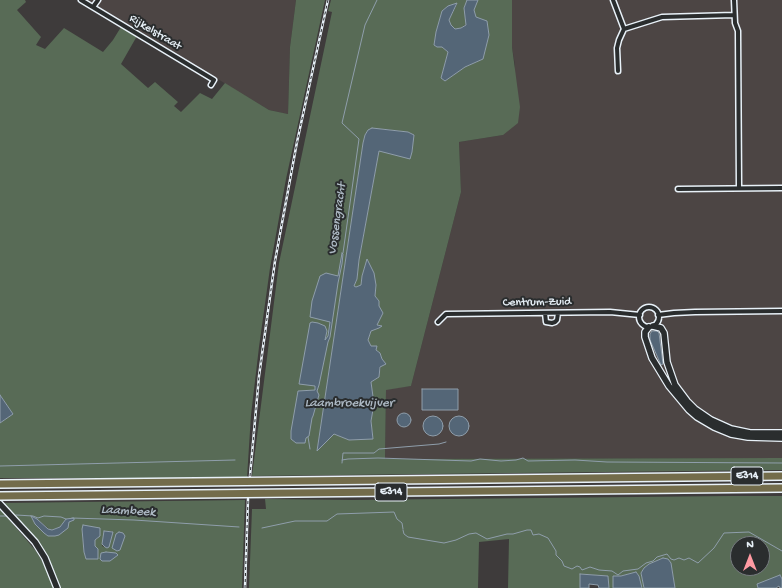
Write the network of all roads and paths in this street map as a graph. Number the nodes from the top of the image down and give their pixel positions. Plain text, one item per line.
1 (81, 0) edge
2 (98, 0) edge
3 (613, 0) edge
4 (734, 0) edge
5 (93, 7) junction
6 (734, 15) junction
7 (624, 29) junction
8 (618, 71) dead end
9 (211, 85) dead end
10 (739, 188) junction
11 (782, 188) edge
12 (678, 189) dead end
13 (782, 311) edge
14 (544, 313) junction
15 (558, 313) junction
16 (640, 315) junction
17 (658, 315) junction
18 (438, 322) dead end
19 (651, 326) junction
20 (782, 434) edge
21 (782, 438) edge
22 (782, 476) edge
23 (0, 484) edge
24 (782, 488) edge
25 (0, 496) edge
26 (0, 504) edge
27 (57, 588) edge

1 - 5 street, Rijkelstraat
2 - 5 street
3 - 7 street
4 - 6 street
5 - 9 street, Rijkelstraat
6 - 7 street
6 - 10 street
7 - 8 street
10 - 11 street
10 - 12 street
13 - 17 street
14 - 15 street, Centrum-Zuid
14 - 15 street
14 - 18 street, Centrum-Zuid
15 - 16 street, Centrum-Zuid
16 - 17 street
16 - 19 street
17 - 19 street
19 - 20 street
19 - 21 street
22 - 23 highway, E314
24 - 25 highway, E314
26 - 27 street

